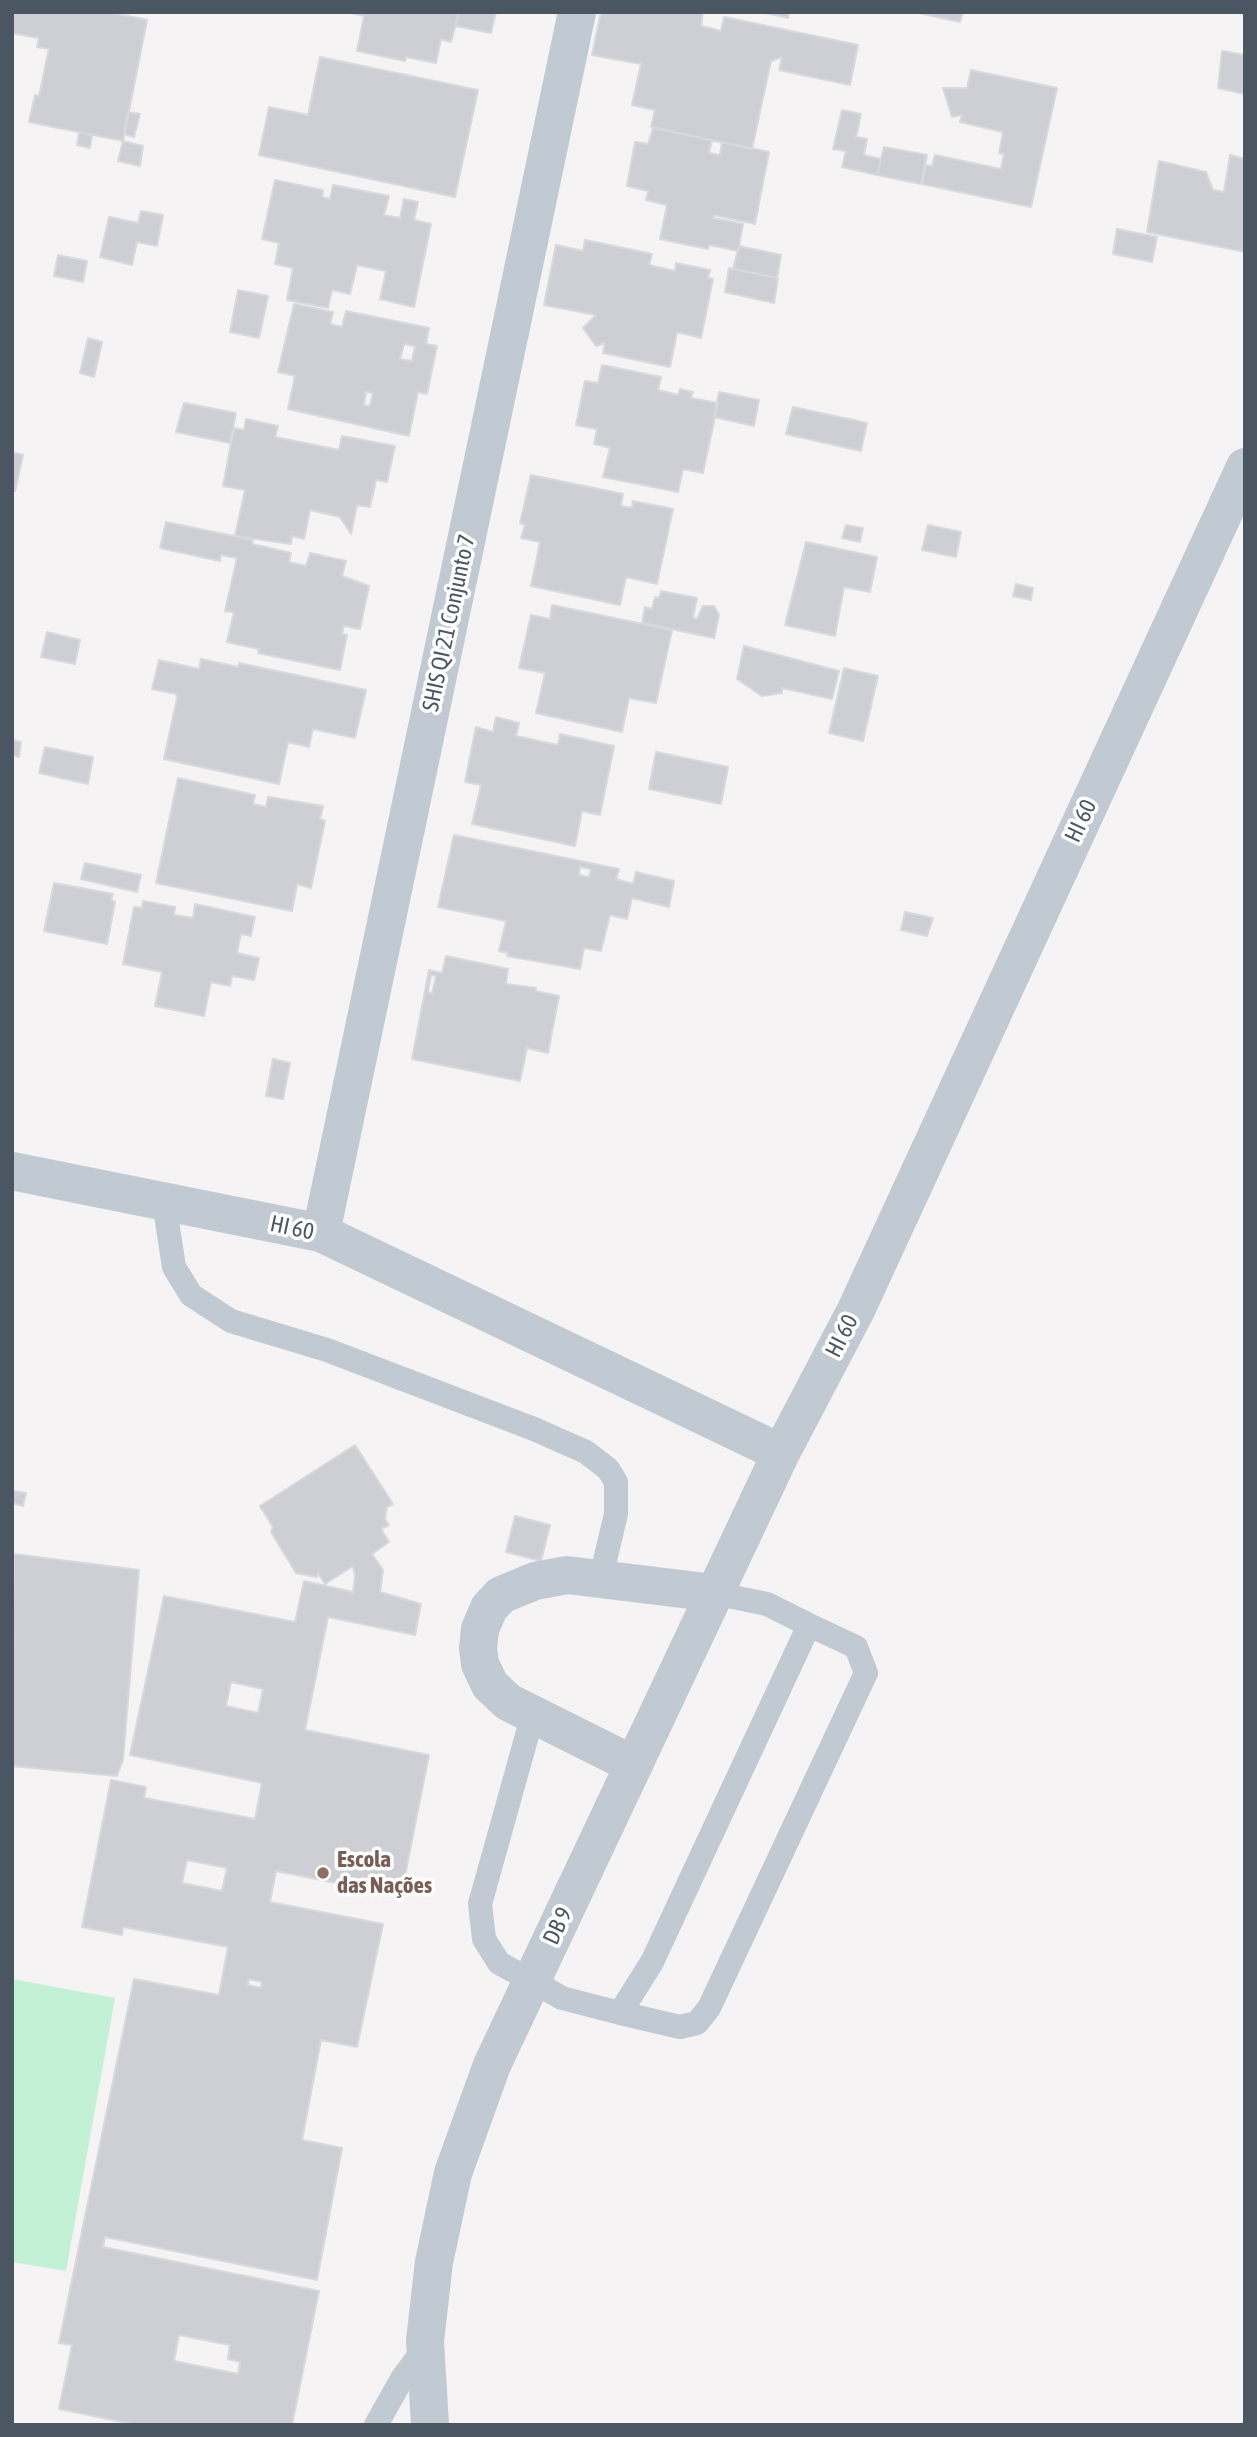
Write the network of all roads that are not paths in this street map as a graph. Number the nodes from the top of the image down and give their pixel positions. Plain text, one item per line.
1 (577, 12) edge
2 (1245, 467) edge
3 (12, 1171) edge
4 (164, 1202) junction
5 (321, 1233) junction
6 (781, 1453) junction
7 (601, 1577) junction
8 (714, 1593) junction
9 (809, 1625) junction
10 (533, 1714) junction
11 (634, 1765) junction
12 (532, 1981) junction
13 (620, 2013) junction
14 (425, 2348) junction
15 (376, 2425) edge
16 (430, 2425) edge

1 - 5 street, SHIS QI 21 Conjunto 7
2 - 6 street, HI 60
3 - 4 street, HI 60
4 - 5 street, HI 60
4 - 7 lane
5 - 6 street, HI 60
6 - 8 street, DB 9
7 - 8 street
7 - 10 street
8 - 9 lane
8 - 11 street, DB 9
9 - 13 lane
9 - 13 lane
10 - 11 street
10 - 12 lane
11 - 12 street, DB 9
12 - 13 lane
12 - 14 street, DB 9
14 - 15 lane
14 - 16 street, DB 9

